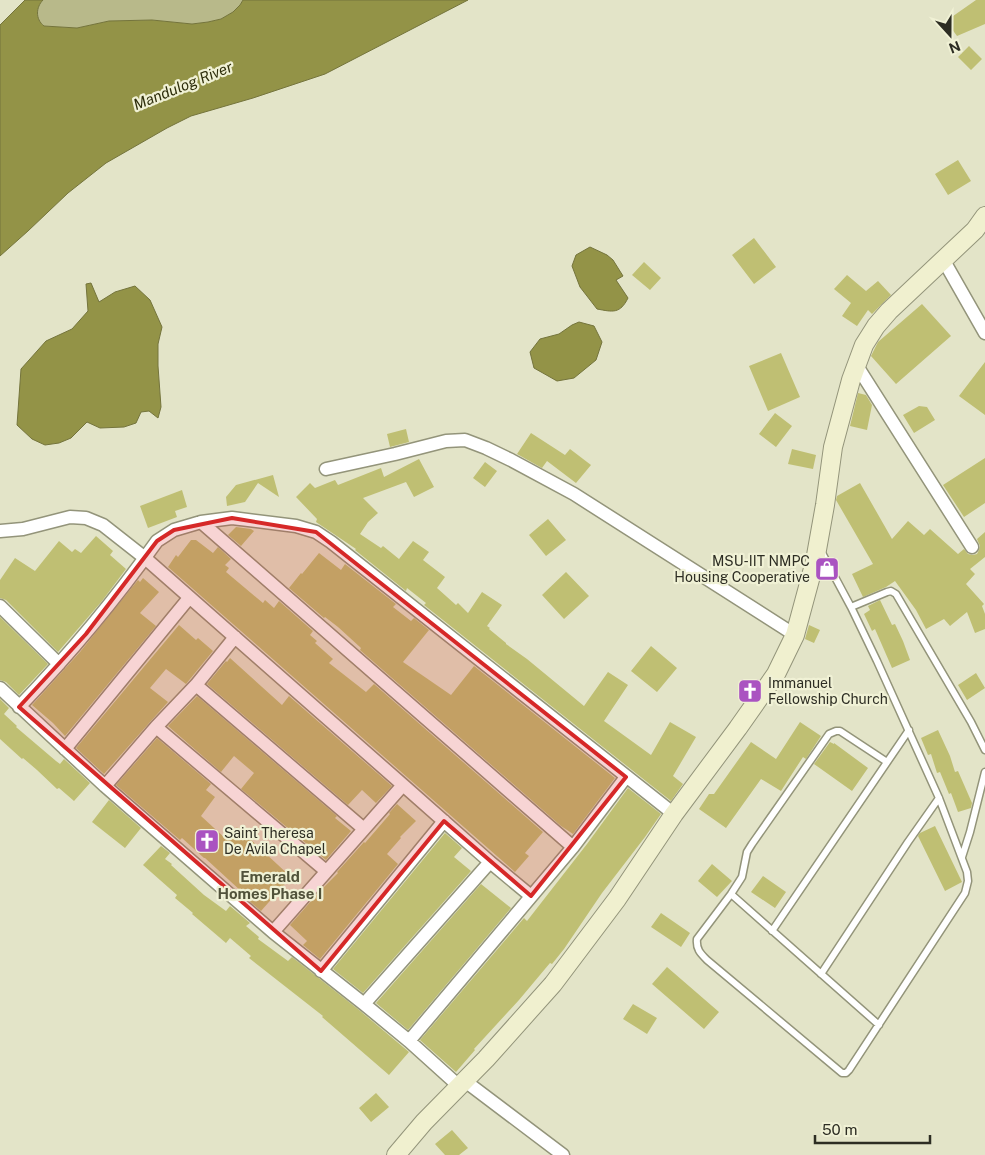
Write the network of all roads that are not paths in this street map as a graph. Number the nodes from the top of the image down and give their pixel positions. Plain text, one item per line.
1 (985, 216) edge
2 (944, 260) junction
3 (985, 333) edge
4 (856, 366) junction
5 (326, 469) dead end
6 (201, 522) junction
7 (0, 531) edge
8 (818, 545) junction
9 (972, 547) dead end
10 (144, 558) junction
11 (189, 598) junction
12 (0, 606) edge
13 (851, 608) junction
14 (795, 635) junction
15 (234, 637) junction
16 (59, 664) junction
17 (196, 685) junction
18 (0, 688) edge
19 (19, 707) junction
20 (156, 727) junction
21 (908, 730) junction
22 (65, 749) junction
23 (985, 750) edge
24 (887, 762) junction
25 (985, 772) edge
26 (626, 777) junction
27 (403, 785) junction
28 (105, 786) junction
29 (939, 798) junction
30 (674, 814) junction
31 (444, 821) junction
32 (364, 829) junction
33 (573, 847) junction
34 (962, 858) junction
35 (490, 862) junction
36 (326, 871) junction
37 (731, 894) junction
38 (531, 896) junction
39 (772, 931) junction
40 (273, 932) junction
41 (321, 971) junction
42 (821, 974) junction
43 (364, 1004) junction
44 (879, 1025) junction
45 (409, 1040) junction
46 (463, 1084) junction
47 (396, 1155) edge
48 (563, 1155) edge

1 - 2 street
2 - 3 street
2 - 4 street
4 - 8 street
4 - 9 street
5 - 14 street
6 - 10 street
6 - 26 street
6 - 33 street
7 - 10 street
8 - 13 lane
8 - 14 street
10 - 11 street
10 - 16 street
11 - 15 street
11 - 22 street
12 - 16 street
13 - 21 lane
13 - 23 lane
14 - 30 street
15 - 17 street
15 - 27 street
16 - 19 street
17 - 20 street
17 - 32 street
18 - 19 street
19 - 22 street
20 - 28 street
20 - 36 street
21 - 24 lane
21 - 29 lane
22 - 28 street
24 - 37 lane
24 - 39 lane
25 - 34 lane
26 - 30 street
26 - 33 street
27 - 31 street
27 - 32 street
28 - 40 street
29 - 34 lane
29 - 42 lane
30 - 46 street
31 - 35 street
31 - 41 street
32 - 36 street
33 - 38 street
34 - 44 lane
35 - 38 street
35 - 43 street
36 - 40 street
37 - 39 lane
37 - 44 lane
38 - 45 street
39 - 42 lane
40 - 41 street
41 - 43 street
42 - 44 lane
43 - 45 street
45 - 46 street
46 - 47 street
46 - 48 street

